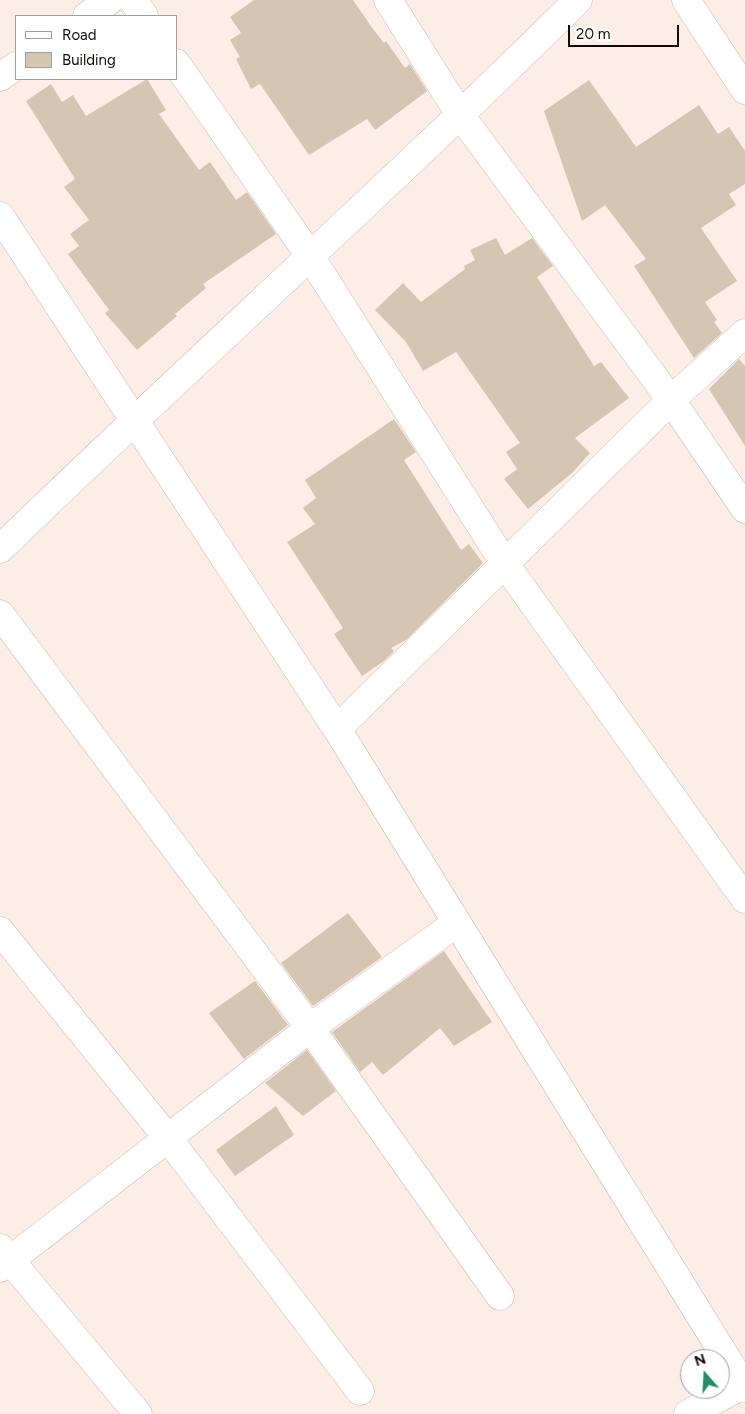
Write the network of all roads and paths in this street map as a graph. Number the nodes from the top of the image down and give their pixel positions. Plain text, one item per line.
1 (110, 0) edge
2 (133, 0) edge
3 (388, 0) edge
4 (578, 0) edge
5 (686, 0) edge
6 (88, 15) edge
7 (143, 15) edge
8 (178, 66) edge
9 (15, 67) edge
10 (0, 77) edge
11 (745, 90) edge
12 (461, 116) junction
13 (0, 216) edge
14 (310, 256) junction
15 (745, 333) edge
16 (671, 400) junction
17 (134, 419) junction
18 (745, 509) edge
19 (0, 549) edge
20 (505, 564) junction
21 (0, 614) edge
22 (337, 729) junction
23 (745, 899) edge
24 (455, 924) junction
25 (0, 931) edge
26 (310, 1028) junction
27 (167, 1136) junction
28 (3, 1259) edge
29 (500, 1296) dead end
30 (744, 1385) edge
31 (360, 1391) dead end
32 (138, 1414) edge
33 (688, 1414) edge

1 - 6 street
2 - 7 street
3 - 12 street
4 - 12 street
5 - 11 street
8 - 14 street
9 - 10 street
12 - 14 street
12 - 16 street
13 - 17 street
14 - 17 street
14 - 20 street
15 - 16 street
16 - 18 street
16 - 20 street
17 - 19 street
17 - 22 street
20 - 22 street
20 - 23 street
21 - 26 street
22 - 24 street
24 - 26 street
24 - 30 street
25 - 27 street
26 - 27 street
26 - 29 street
27 - 28 street
27 - 31 street
28 - 32 street
30 - 33 street

